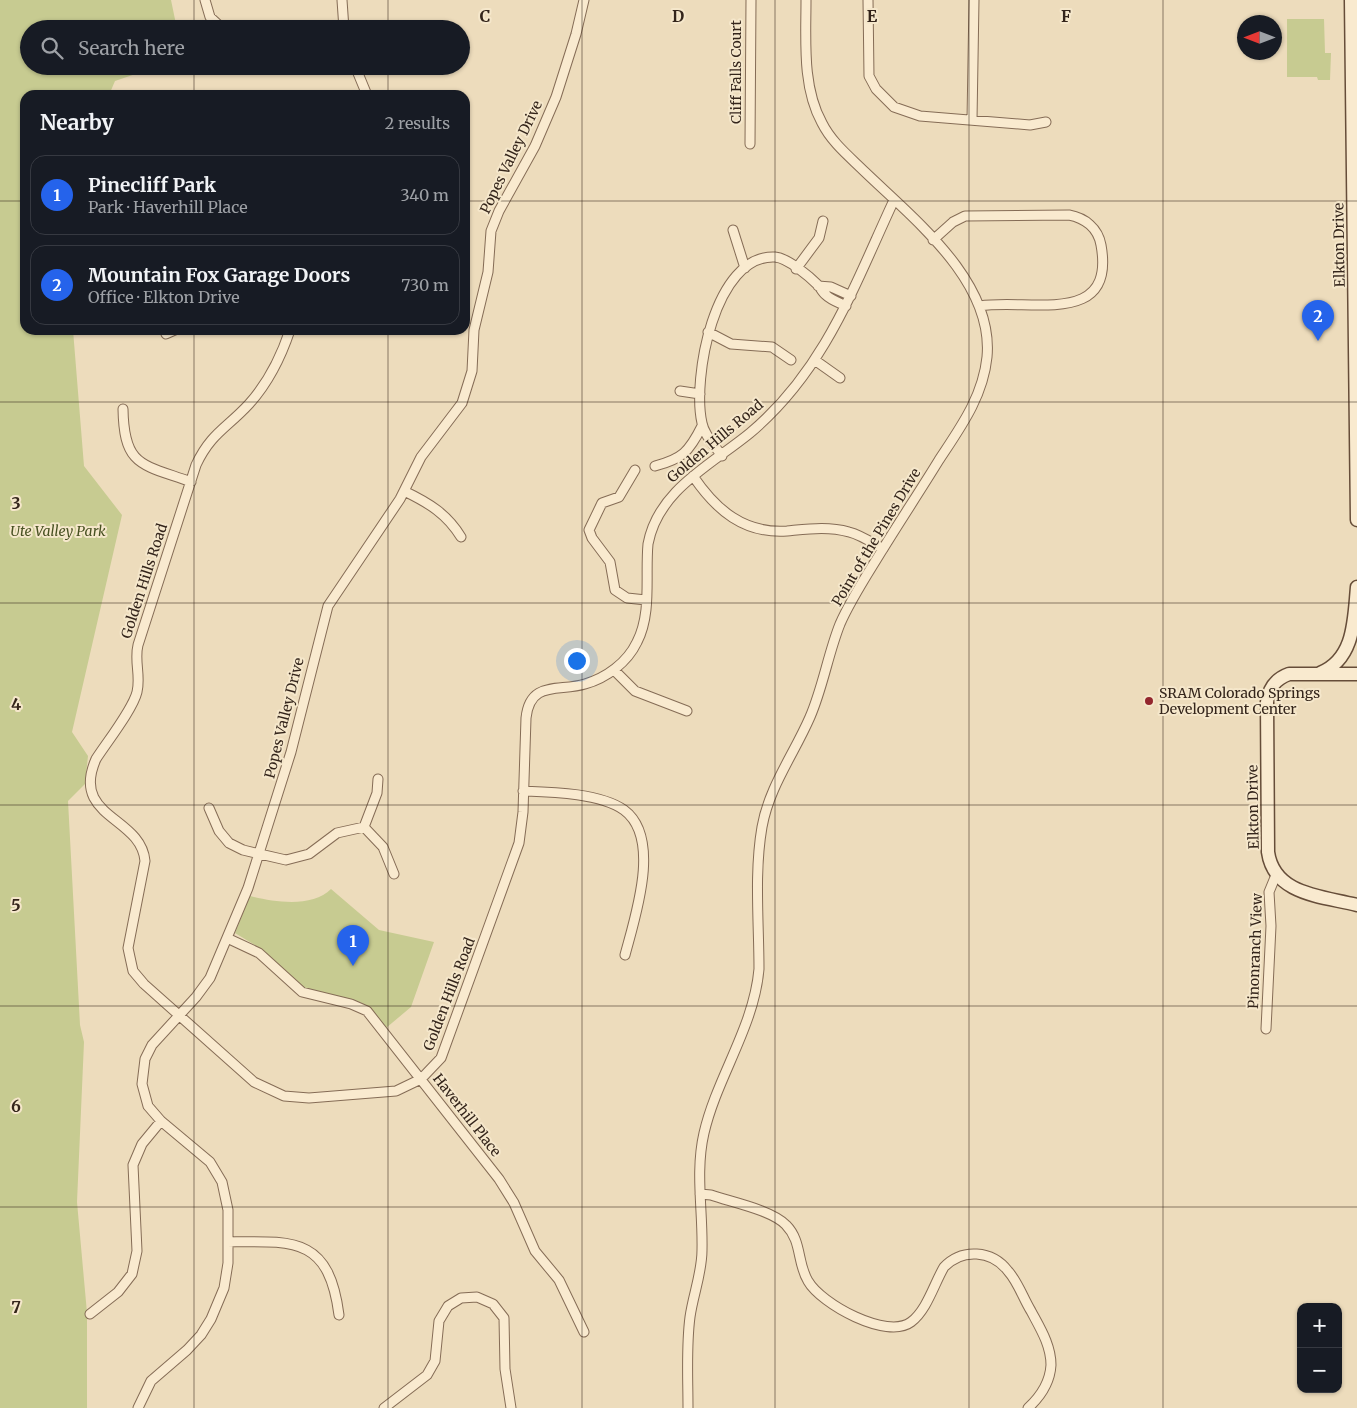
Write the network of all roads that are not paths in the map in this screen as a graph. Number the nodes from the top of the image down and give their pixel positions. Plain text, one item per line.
1 (205, 0) edge
2 (342, 0) edge
3 (584, 0) edge
4 (751, 0) edge
5 (806, 0) edge
6 (868, 0) edge
7 (974, 0) edge
8 (1351, 0) edge
9 (212, 20) edge
10 (343, 20) edge
11 (359, 75) edge
12 (365, 90) edge
13 (1352, 116) junction
14 (972, 120) junction
15 (1046, 122) dead end
16 (1357, 137) edge
17 (750, 144) dead end
18 (1355, 168) edge
19 (894, 200) junction
20 (823, 221) dead end
21 (733, 230) dead end
22 (933, 240) junction
23 (745, 268) junction
24 (796, 269) junction
25 (818, 286) junction
26 (851, 296) junction
27 (846, 306) junction
28 (980, 306) junction
29 (708, 332) junction
30 (288, 335) edge
31 (791, 360) dead end
32 (816, 361) junction
33 (840, 378) dead end
34 (680, 391) dead end
35 (700, 394) junction
36 (122, 409) dead end
37 (702, 426) junction
38 (722, 456) junction
39 (655, 466) dead end
40 (635, 470) dead end
41 (693, 476) junction
42 (191, 482) junction
43 (404, 490) junction
44 (1357, 520) edge
45 (461, 537) dead end
46 (882, 549) junction
47 (1357, 587) edge
48 (646, 600) junction
49 (614, 670) junction
50 (1318, 674) junction
51 (1357, 674) edge
52 (687, 711) dead end
53 (378, 779) dead end
54 (523, 791) junction
55 (209, 808) dead end
56 (364, 827) junction
57 (259, 855) junction
58 (394, 874) dead end
59 (1276, 875) junction
60 (1357, 906) edge
61 (227, 938) junction
62 (625, 954) dead end
63 (179, 1016) junction
64 (1266, 1028) dead end
65 (421, 1079) junction
66 (161, 1121) junction
67 (700, 1194) junction
68 (228, 1242) junction
69 (90, 1314) dead end
70 (339, 1315) dead end
71 (584, 1332) dead end
72 (139, 1408) edge
73 (384, 1408) edge
74 (511, 1408) edge
75 (688, 1408) edge
76 (1028, 1408) edge

1 - 9 street
2 - 10 street
3 - 43 street, Popes Valley Drive
4 - 17 street, Cliff Falls Court
5 - 19 street, Point of the Pines Drive
6 - 14 street
7 - 14 street
8 - 13 street, Elkton Drive
11 - 12 street
13 - 16 street
13 - 18 street, Elkton Drive
14 - 15 street
18 - 44 street, Elkton Drive
19 - 22 street, Point of the Pines Drive
19 - 26 street, Golden Hills Road
20 - 24 street
21 - 23 street
22 - 28 street, Point of the Pines Drive
22 - 28 street
23 - 24 street
23 - 29 street
24 - 25 street
25 - 26 street
25 - 27 street
26 - 27 street, Golden Hills Road
27 - 32 street, Golden Hills Road
28 - 46 street, Point of the Pines Drive
29 - 31 street
29 - 35 street
30 - 42 street, Golden Hills Road
32 - 33 street
32 - 38 street, Golden Hills Road
34 - 35 street
35 - 37 street
36 - 42 street
37 - 38 street
37 - 39 street
38 - 41 street, Golden Hills Road
40 - 48 street
41 - 46 street
41 - 48 street, Golden Hills Road
42 - 63 street, Golden Hills Road
43 - 45 street
43 - 57 street, Popes Valley Drive
46 - 67 street, Point of the Pines Drive
47 - 50 street
48 - 49 street, Golden Hills Road
49 - 52 street
49 - 54 street, Golden Hills Road
50 - 51 street
50 - 59 street, Elkton Drive
53 - 56 street
54 - 62 street
54 - 65 street, Golden Hills Road
55 - 57 street
56 - 57 street
56 - 58 street
57 - 61 street, Popes Valley Drive
59 - 60 street
59 - 64 street, Pinonranch View
61 - 63 street, Popes Valley Drive
61 - 65 street, Haverhill Place
63 - 65 street, Golden Hills Road
63 - 66 street, Popes Valley Drive
65 - 71 street, Haverhill Place
66 - 68 street, Popes Valley Drive
66 - 69 street
67 - 75 street, Point of the Pines Drive
67 - 76 street
68 - 70 street
68 - 72 street, Popes Valley Drive
73 - 74 street

